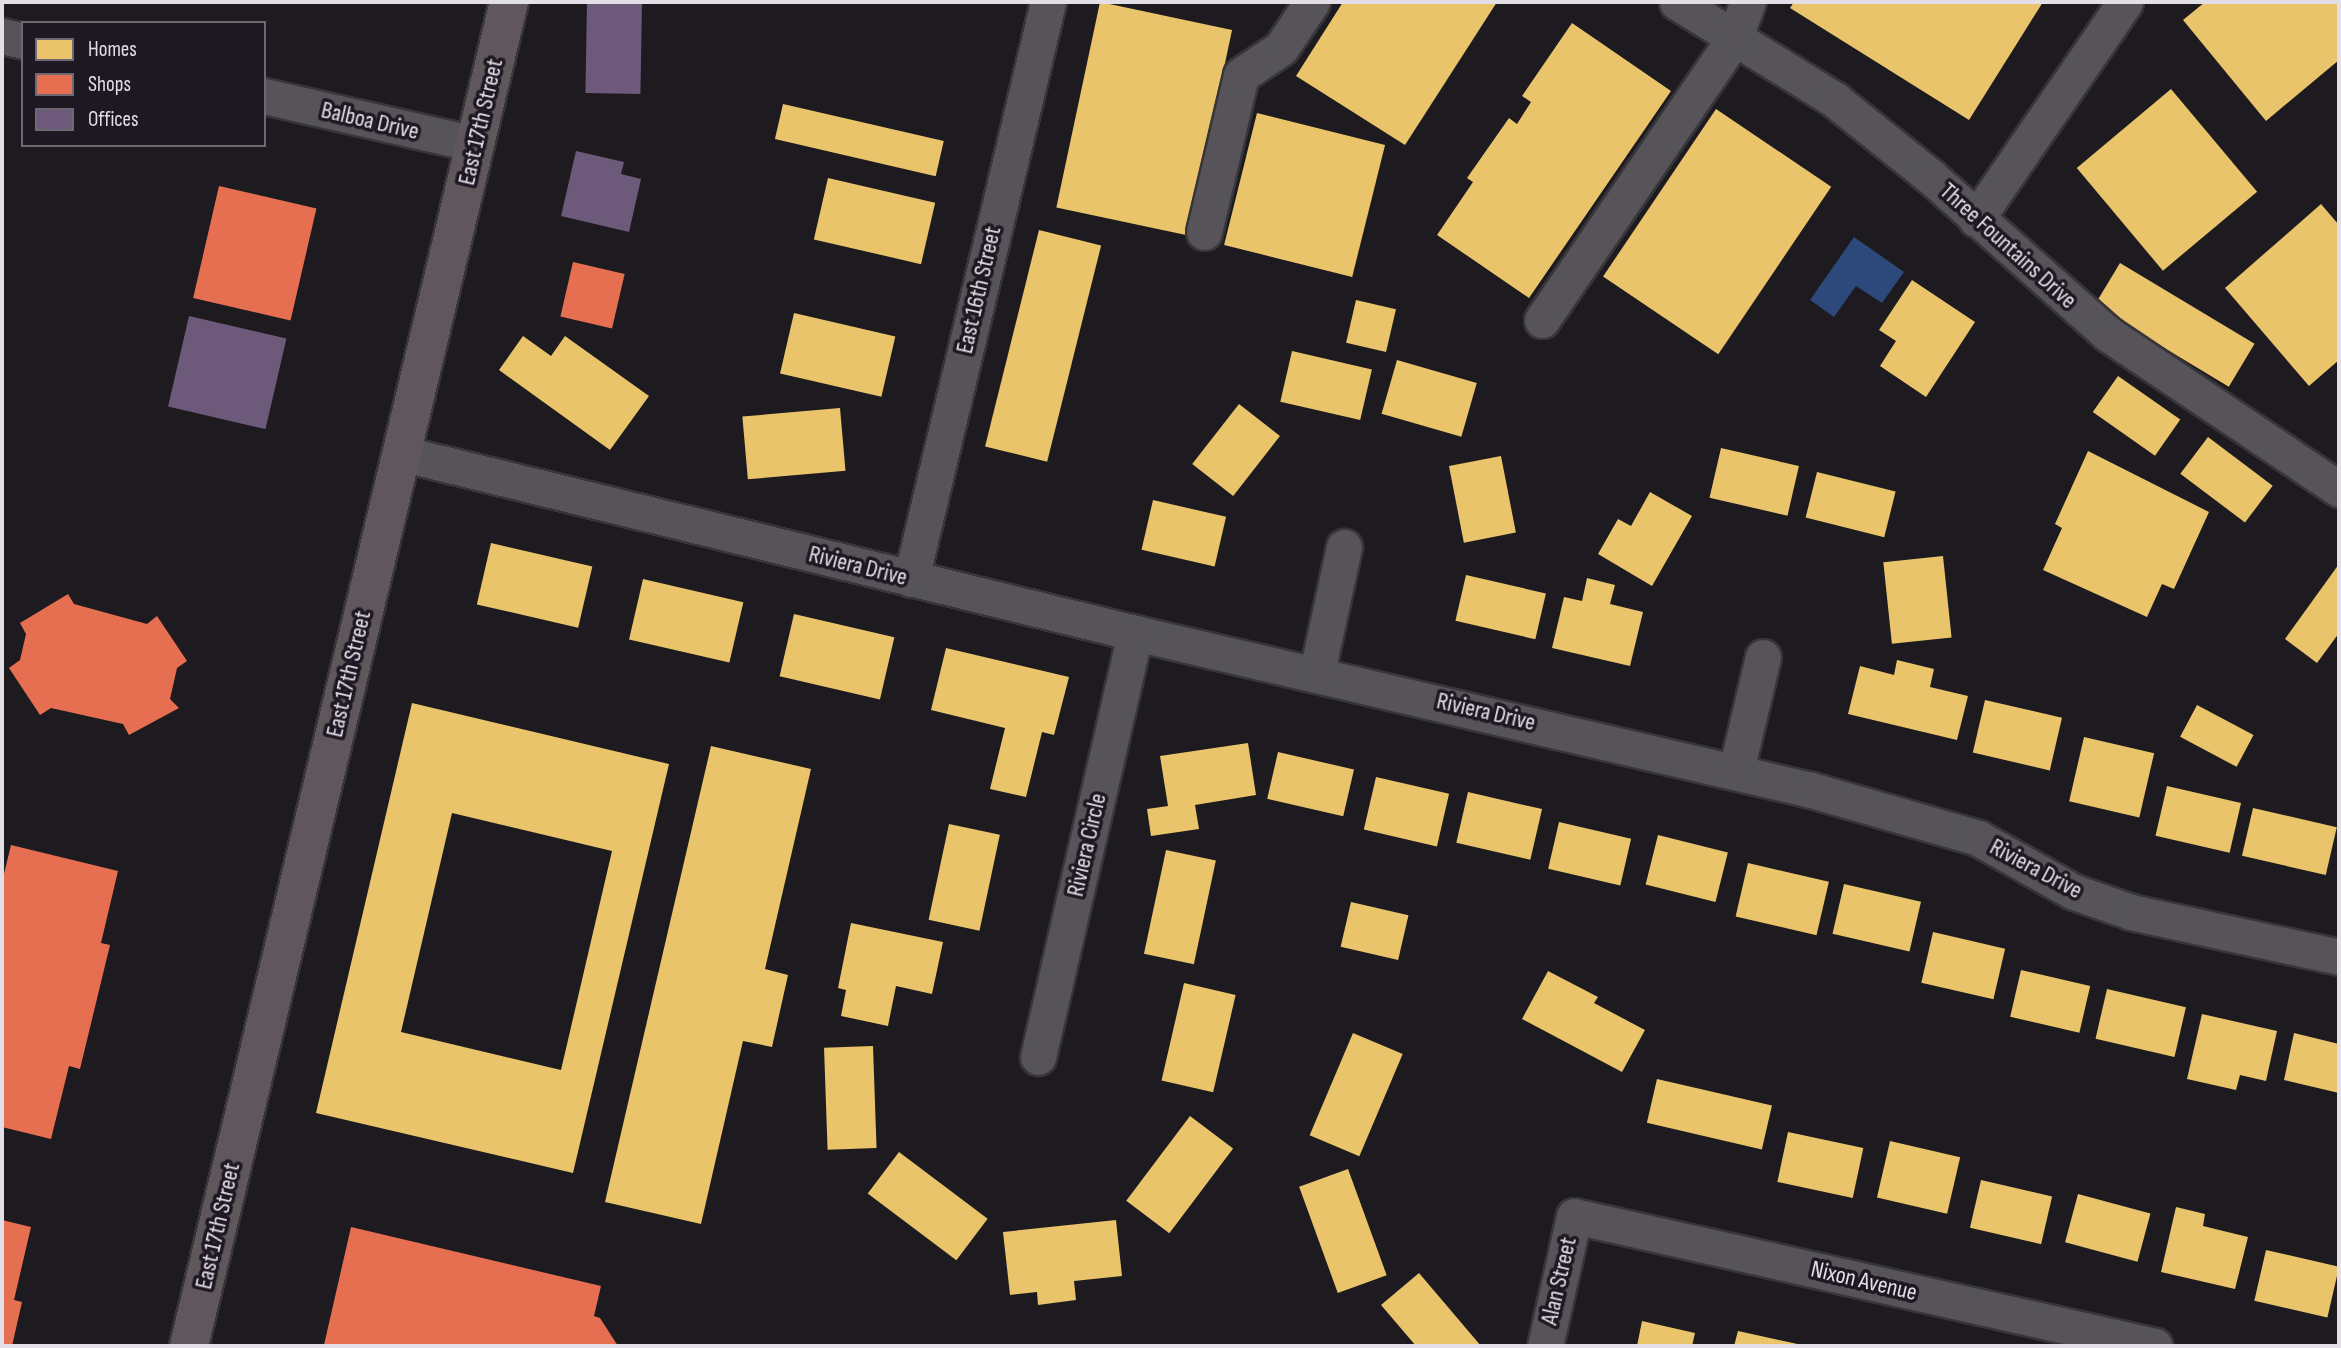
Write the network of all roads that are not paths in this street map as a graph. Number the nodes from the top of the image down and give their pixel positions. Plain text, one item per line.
1 (509, 2) edge
2 (1048, 2) edge
3 (1312, 2) edge
4 (1677, 2) edge
5 (1748, 2) edge
6 (2125, 2) edge
7 (2, 36) edge
8 (1735, 37) junction
9 (21, 41) edge
10 (266, 96) edge
11 (476, 144) junction
12 (1976, 219) junction
13 (1204, 232) dead end
14 (1542, 320) dead end
15 (400, 453) junction
16 (2339, 489) edge
17 (1344, 548) dead end
18 (911, 579) junction
19 (1135, 633) junction
20 (1763, 657) dead end
21 (1317, 672) junction
22 (1736, 771) junction
23 (2339, 957) edge
24 (1038, 1057) dead end
25 (1574, 1216) joint
26 (189, 1346) edge
27 (1545, 1346) edge
28 (2155, 1346) edge

1 - 11 main road, East 17th Street
2 - 18 street, East 16th Street
3 - 13 street
4 - 8 street, Three Fountains Drive
5 - 8 street
6 - 12 street
7 - 9 street
8 - 12 street, Three Fountains Drive
8 - 14 street
10 - 11 street, Balboa Drive
11 - 15 main road, East 17th Street
12 - 16 street, Three Fountains Drive
15 - 18 street, Riviera Drive
15 - 26 main road, East 17th Street
17 - 21 street
18 - 19 street, Riviera Drive
19 - 21 street, Riviera Drive
19 - 24 street, Riviera Circle
20 - 22 street
21 - 22 street, Riviera Drive
22 - 23 street, Riviera Drive
25 - 27 street, Alan Street
25 - 28 street, Nixon Avenue

